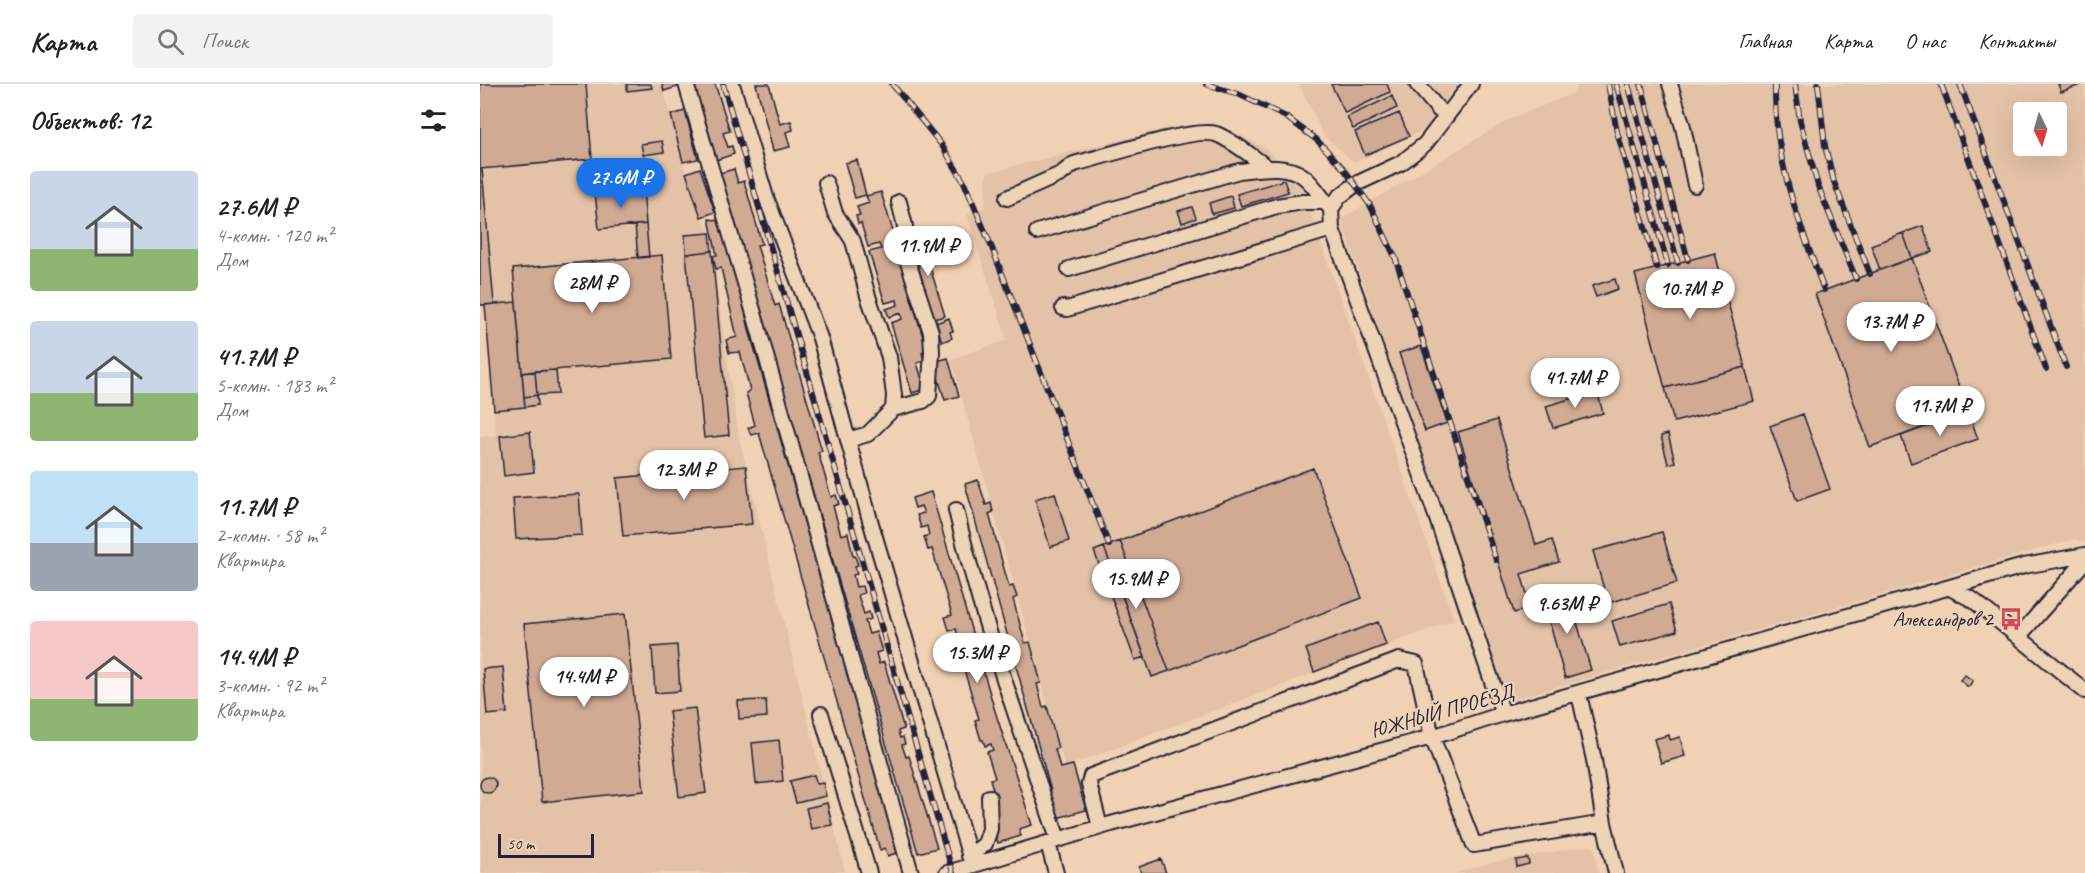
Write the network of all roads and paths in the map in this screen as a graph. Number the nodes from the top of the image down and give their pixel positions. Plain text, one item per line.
1 (686, 84) edge
2 (732, 84) edge
3 (1417, 84) edge
4 (1470, 84) edge
5 (1670, 84) edge
6 (1448, 114) junction
7 (1267, 167) junction
8 (826, 183) dead end
9 (1695, 185) dead end
10 (1008, 198) dead end
11 (898, 202) dead end
12 (1328, 206) junction
13 (1332, 229) junction
14 (1037, 232) dead end
15 (1069, 269) dead end
16 (1063, 308) dead end
17 (893, 409) junction
18 (848, 440) junction
19 (956, 510) dead end
20 (2085, 555) edge
21 (2085, 561) edge
22 (1950, 588) junction
23 (2019, 636) junction
24 (2085, 691) edge
25 (1579, 694) junction
26 (821, 714) dead end
27 (1503, 714) junction
28 (1432, 737) junction
29 (989, 797) dead end
30 (1604, 823) junction
31 (1100, 827) junction
32 (1053, 841) junction
33 (970, 865) edge
34 (869, 873) edge
35 (911, 873) edge
36 (947, 873) edge
37 (1056, 873) edge
38 (1616, 873) edge

1 - 35 street
2 - 18 street
3 - 6 street
4 - 6 street
5 - 9 street
6 - 12 street
7 - 10 street
7 - 12 street
7 - 14 street
8 - 17 street
11 - 17 street
12 - 13 street
12 - 15 street
13 - 16 street
13 - 27 street
17 - 18 street
18 - 33 street
19 - 32 street
20 - 22 street, ЮЖНЫЙ ПРОЕЗД
21 - 23 street
22 - 23 street
22 - 25 street, ЮЖНЫЙ ПРОЕЗД
23 - 24 street
25 - 27 street, ЮЖНЫЙ ПРОЕЗД
25 - 30 street
26 - 34 street
27 - 28 street, ЮЖНЫЙ ПРОЕЗД
28 - 30 street
28 - 31 street, ЮЖНЫЙ ПРОЕЗД
28 - 31 street
29 - 33 street
30 - 38 street
31 - 32 street, ЮЖНЫЙ ПРОЕЗД
32 - 33 street, ЮЖНЫЙ ПРОЕЗД
32 - 37 street
33 - 36 street, ЮЖНЫЙ ПРОЕЗД

